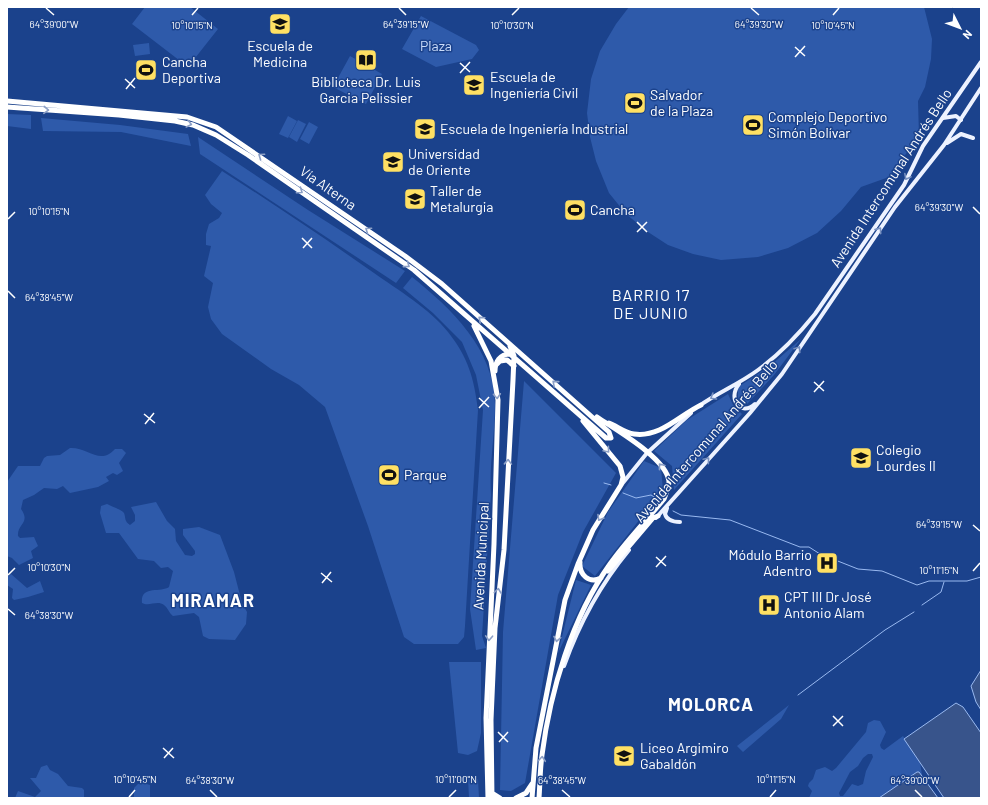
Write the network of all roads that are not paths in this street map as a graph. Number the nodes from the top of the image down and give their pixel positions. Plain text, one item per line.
1 (981, 62) edge
2 (981, 88) edge
3 (7, 101) edge
4 (7, 107) edge
5 (942, 118) junction
6 (961, 120) junction
7 (973, 138) dead end
8 (942, 147) junction
9 (471, 320) junction
10 (510, 345) junction
11 (512, 356) junction
12 (529, 361) junction
13 (496, 365) junction
14 (514, 366) junction
15 (530, 373) junction
16 (743, 379) junction
17 (513, 380) junction
18 (496, 381) junction
19 (763, 397) junction
20 (701, 405) junction
21 (573, 409) junction
22 (585, 409) junction
23 (602, 420) junction
24 (647, 453) junction
25 (621, 485) junction
26 (670, 502) junction
27 (658, 516) junction
28 (680, 522) dead end
29 (582, 554) junction
30 (601, 578) junction
31 (556, 689) junction
32 (533, 784) junction
33 (492, 796) edge
34 (488, 798) edge
35 (500, 798) edge
36 (516, 798) edge
37 (532, 798) edge
38 (539, 798) edge

1 - 5 main road, Avenida Intercomunal Andrés Bello
2 - 6 main road, Avenida Intercomunal Andrés Bello
10 -> 3 highway, Vía Alterna
4 -> 9 highway, Vía Alterna
5 - 6 main road
5 -> 16 main road, Avenida Intercomunal Andrés Bello
6 - 8 main road, Avenida Intercomunal Andrés Bello
7 - 8 main road
19 -> 8 main road, Avenida Intercomunal Andrés Bello
9 - 11 highway, Vía Alterna
9 - 18 highway, Avenida Municipal
10 - 11 highway
10 - 12 highway, Vía Alterna
11 - 12 highway
11 - 13 highway
11 - 14 highway, Avenida Municipal
11 - 15 highway, Vía Alterna
22 -> 12 highway, Vía Alterna
13 - 14 highway
13 - 18 highway
14 - 17 highway, Avenida Municipal
15 - 17 highway
15 - 21 highway, Vía Alterna
16 - 19 main road
16 -> 20 main road, Avenida Intercomunal Andrés Bello
33 -> 17 highway, Avenida Municipal
18 -> 34 highway, Avenida Municipal
26 -> 19 main road, Avenida Intercomunal Andrés Bello
20 - 23 highway
20 - 24 main road, Avenida Intercomunal Andrés Bello
21 - 22 highway
21 -> 25 highway
22 - 23 highway
23 - 24 highway
24 - 25 main road, Avenida Intercomunal Andrés Bello
30 -> 24 highway
25 -> 29 highway, Avenida Intercomunal Andrés Bello
26 - 27 main road, Avenida Intercomunal Andrés Bello
26 - 28 main road
27 - 30 highway
27 - 31 main road, Avenida Intercomunal Andrés Bello
29 - 30 highway
29 -> 32 highway, Avenida Intercomunal Andrés Bello
30 - 31 highway
38 -> 31 highway, Avenida Intercomunal Andrés Bello
32 - 36 highway
32 - 37 highway, Avenida Intercomunal Andrés Bello
33 - 35 highway

